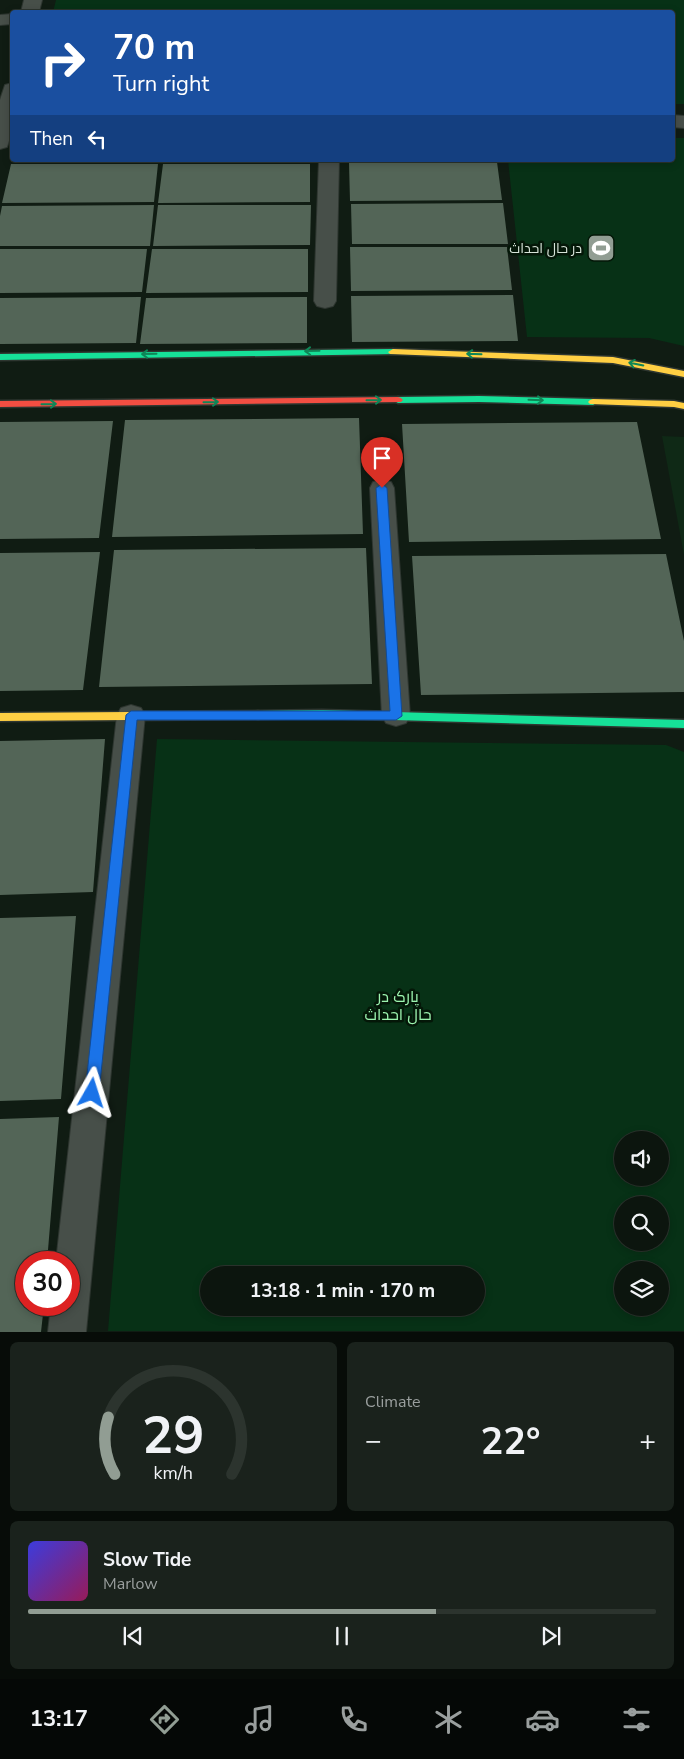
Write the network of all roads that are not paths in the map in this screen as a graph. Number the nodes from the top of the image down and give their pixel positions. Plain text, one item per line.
1 (9, 119) edge
2 (0, 143) edge
3 (329, 162) edge
4 (324, 301) dead end
5 (0, 357) edge
6 (684, 374) edge
7 (0, 404) edge
8 (684, 406) edge
9 (382, 488) dead end
10 (131, 715) junction
11 (0, 716) edge
12 (396, 716) junction
13 (684, 724) edge
14 (67, 1332) edge

1 - 2 street
3 - 4 street
6 -> 5 street
7 -> 8 street
9 - 12 street
10 - 11 street
10 - 12 street
10 - 14 street
12 - 13 street

